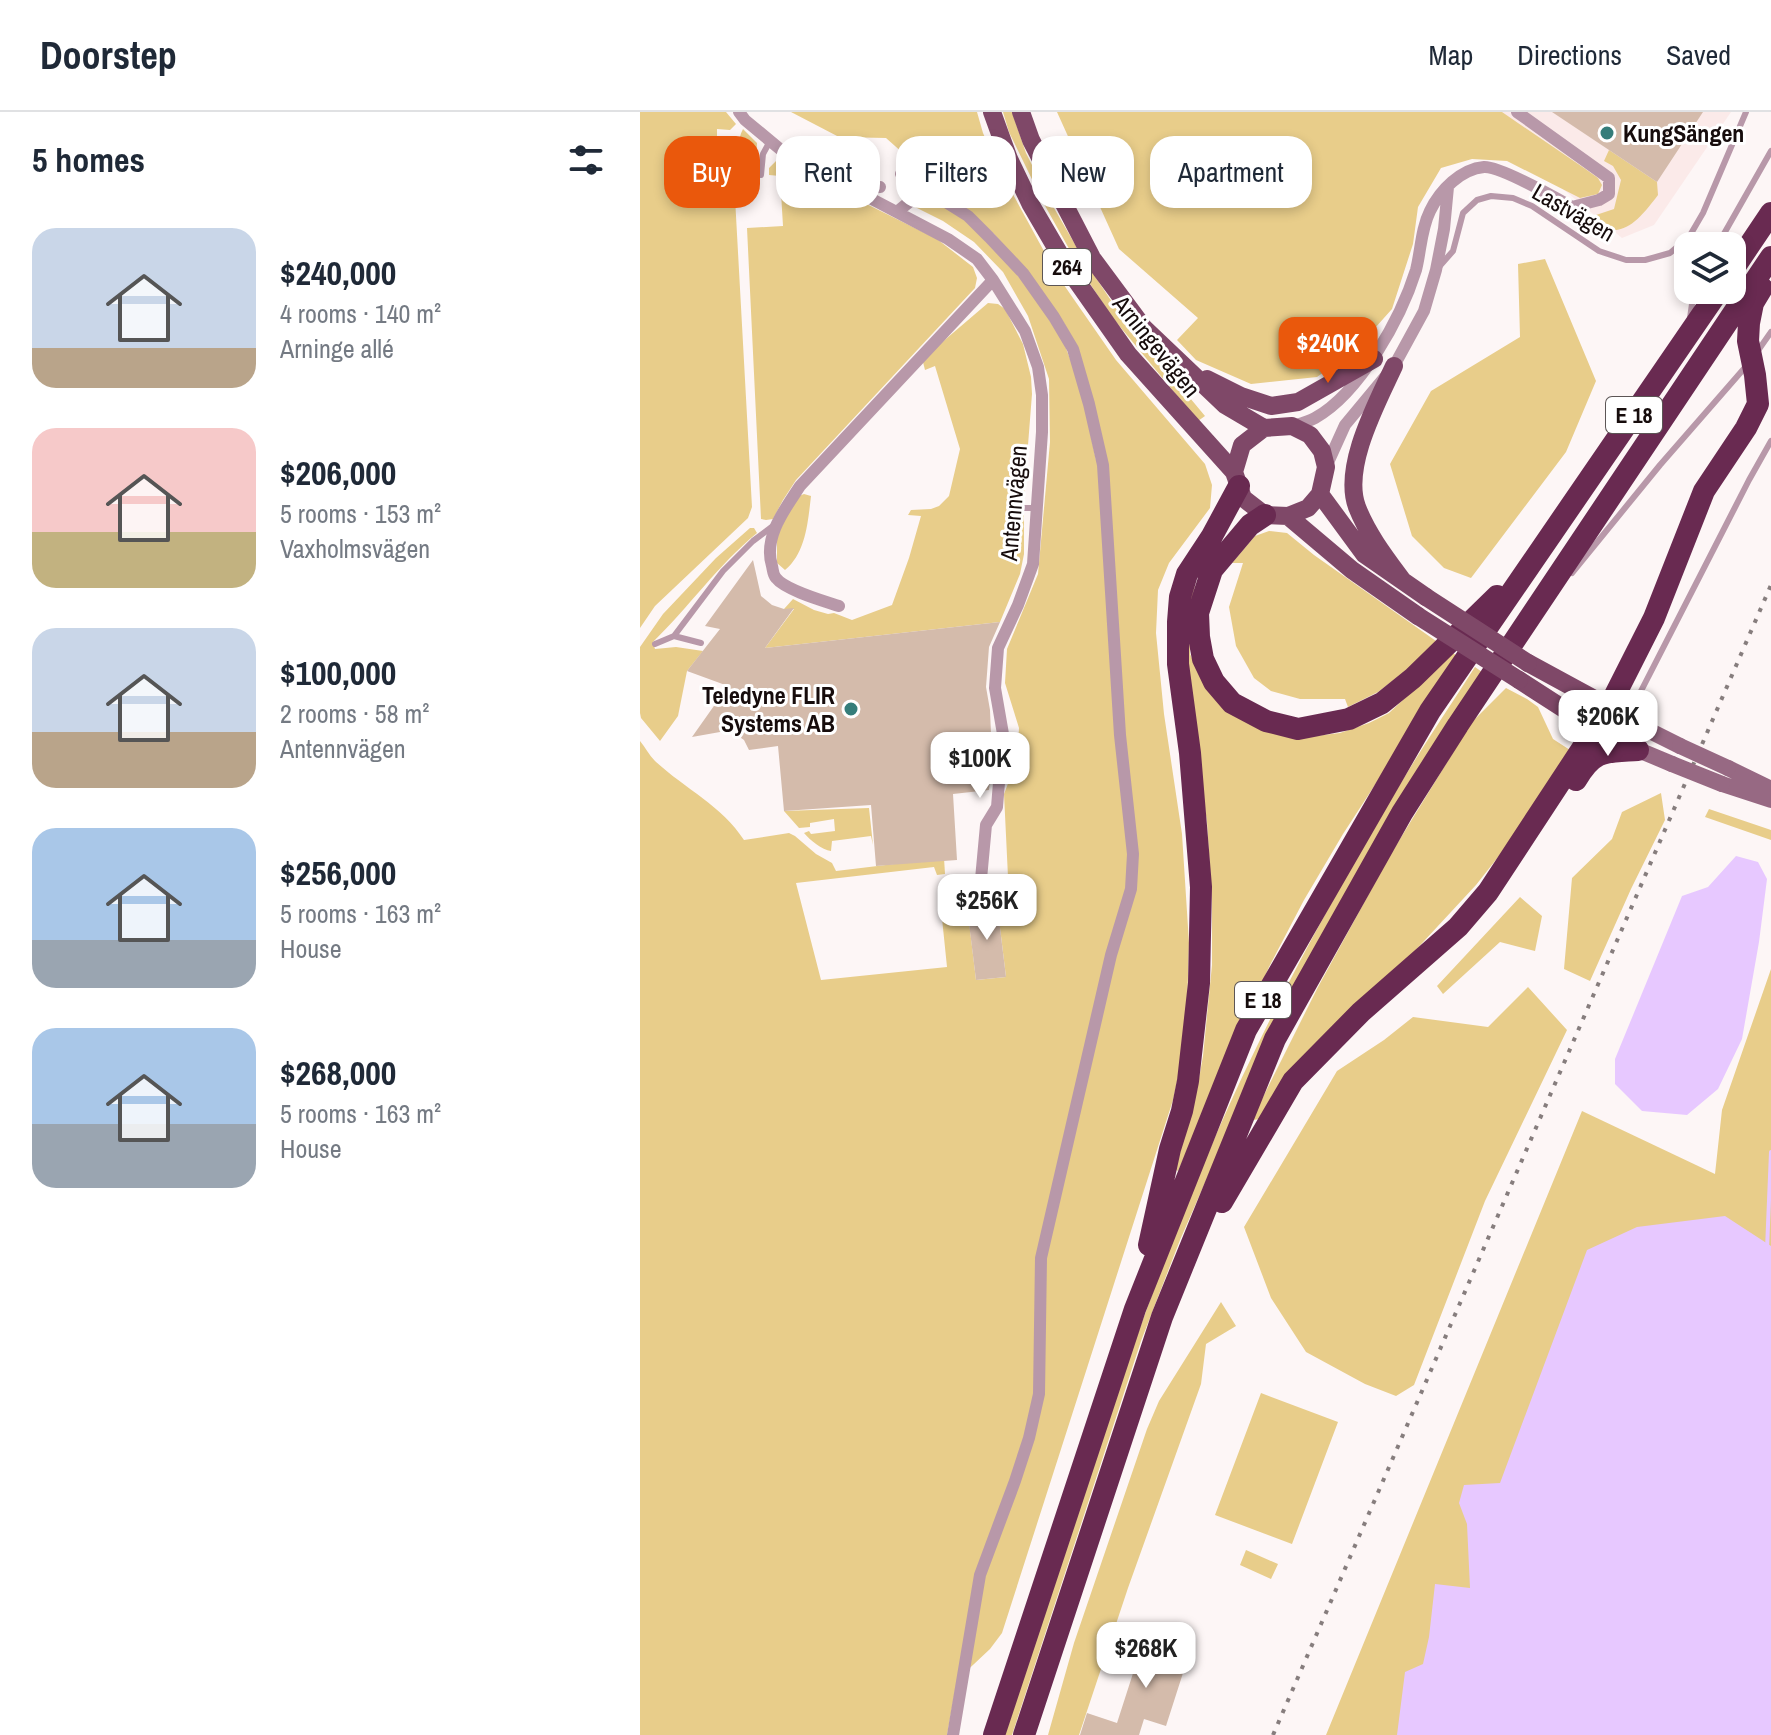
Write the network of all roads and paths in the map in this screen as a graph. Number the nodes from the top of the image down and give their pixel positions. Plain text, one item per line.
1 (739, 112) edge
2 (992, 112) edge
3 (1021, 112) edge
4 (1517, 112) edge
5 (1746, 112) edge
6 (771, 141) junction
7 (776, 145) edge
8 (1771, 151) edge
9 (761, 175) dead end
10 (1448, 187) junction
11 (880, 203) edge
12 (902, 208) edge
13 (956, 208) edge
14 (897, 212) junction
15 (1771, 213) edge
16 (1725, 232) edge
17 (1746, 250) edge
18 (1771, 257) edge
19 (1436, 270) junction
20 (1771, 273) edge
21 (993, 280) junction
22 (1692, 304) edge
23 (1709, 304) edge
24 (1771, 332) edge
25 (1687, 337) junction
26 (1374, 359) junction
27 (1751, 360) junction
28 (1394, 366) junction
29 (1190, 371) junction
30 (1292, 426) junction
31 (1264, 428) junction
32 (1771, 441) edge
33 (1326, 467) junction
34 (1236, 479) junction
35 (1581, 493) junction
36 (1320, 494) junction
37 (1014, 508) dead end
38 (1035, 508) junction
39 (1277, 516) junction
40 (777, 523) junction
41 (1403, 581) junction
42 (1565, 582) dead end
43 (839, 606) dead end
44 (674, 636) junction
45 (701, 643) dead end
46 (655, 644) dead end
47 (1525, 654) junction
48 (1497, 684) dead end
49 (1488, 697) dead end
50 (1609, 707) junction
51 (1630, 720) junction
52 (1458, 725) junction
53 (1595, 729) junction
54 (1638, 750) junction
55 (1725, 776) junction
56 (1771, 789) edge
57 (1771, 800) edge
58 (975, 881) dead end
59 (1488, 892) junction
60 (1135, 1309) junction
61 (1162, 1317) junction
62 (953, 1735) edge
63 (994, 1735) edge
64 (1024, 1735) edge

1 - 6 street, Antennvägen
2 - 34 main road, Arningevägen / 264
3 - 29 main road, Arningevägen / 264
4 - 10 street
5 - 19 lane, Lastvägen
6 - 7 street, Antennvägen
6 - 9 lane
8 - 16 lane
10 - 19 street
10 - 26 street
11 - 14 street, Antennvägen
12 - 14 street
13 - 62 street
14 - 21 street, Antennvägen
15 - 17 highway
18 - 52 highway, E 18
19 - 28 street
20 - 27 highway
21 - 38 street, Antennvägen
21 - 40 street
22 - 25 lane
23 - 25 highway, E 18
24 - 27 lane
25 - 35 highway, E 18
26 - 29 main road
26 - 30 street
27 - 42 lane
27 - 50 highway
28 - 33 street
28 - 41 main road
29 - 31 main road, Arningevägen / 264
30 - 31 main road
30 - 33 main road
31 - 34 main road
32 - 51 lane
33 - 36 main road
34 - 39 main road, Arningevägen / 264
34 - 60 highway
35 - 39 highway
35 - 60 highway, E 18
36 - 39 main road
36 - 41 main road
37 - 38 lane
38 - 58 street, Antennvägen
39 - 53 main road, Arningevägen / 264, bridge
40 - 43 street
40 - 44 lane
41 - 47 main road, bridge
44 - 45 lane
44 - 46 lane
47 - 48 lane
47 - 50 main road
49 - 52 lane
50 - 51 main road
50 - 53 main road
51 - 54 lane
51 - 55 main road, bridge
52 - 61 highway, E 18
53 - 54 main road
53 - 59 highway
54 - 55 main road, bridge
54 - 59 highway
55 - 56 main road
55 - 57 main road
59 - 61 highway
60 - 63 highway, E 18
61 - 64 highway, E 18

